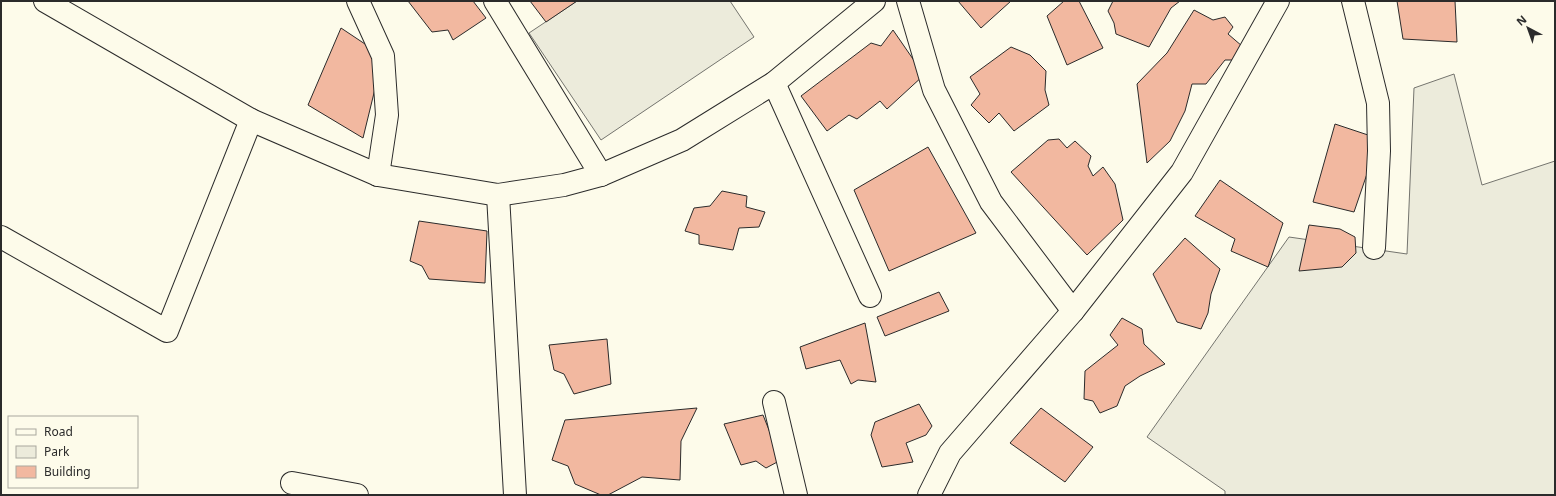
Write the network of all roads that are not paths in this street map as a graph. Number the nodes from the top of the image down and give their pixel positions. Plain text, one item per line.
1 (45, 1) edge
2 (358, 1) edge
3 (495, 1) edge
4 (874, 1) edge
5 (908, 1) edge
6 (1278, 1) edge
7 (1353, 1) edge
8 (774, 83) junction
9 (251, 120) junction
10 (378, 175) junction
11 (601, 175) junction
12 (498, 195) junction
13 (1, 238) edge
14 (1374, 248) dead end
15 (870, 296) dead end
16 (1073, 311) junction
17 (774, 402) dead end
18 (292, 483) dead end
19 (357, 495) edge
20 (515, 495) edge
21 (796, 495) edge
22 (929, 495) edge

1 - 9 street
2 - 10 street
3 - 11 street
4 - 8 street
5 - 16 street
6 - 16 street
7 - 14 street
8 - 11 street
8 - 15 street
9 - 10 street
9 - 13 street
10 - 12 street
11 - 12 street
12 - 20 street
16 - 22 street
17 - 21 street
18 - 19 street

